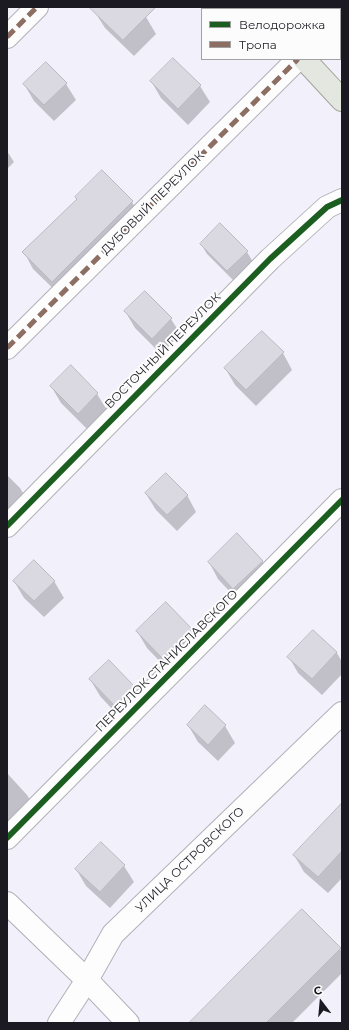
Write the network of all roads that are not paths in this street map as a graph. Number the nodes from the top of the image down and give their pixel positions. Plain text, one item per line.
1 (37, 7) edge
2 (7, 37) edge
3 (297, 60) edge
4 (305, 60) edge
5 (342, 100) edge
6 (342, 200) edge
7 (7, 348) edge
8 (342, 500) edge
9 (7, 526) edge
10 (342, 713) edge
11 (7, 838) edge
12 (7, 903) edge
13 (87, 980) junction
14 (59, 1023) edge
15 (128, 1023) edge

1 - 2 street
3 - 7 street, ДУБОВЫЙ ПЕРЕУЛОК
4 - 5 main road
6 - 9 street, ВОСТОЧНЫЙ ПЕРЕУЛОК
8 - 11 street, ПЕРЕУЛОК СТАНИСЛАВСКОГО
10 - 13 street, УЛИЦА ОСТРОВСКОГО
12 - 13 street
13 - 14 street, УЛИЦА ОСТРОВСКОГО
13 - 15 street

